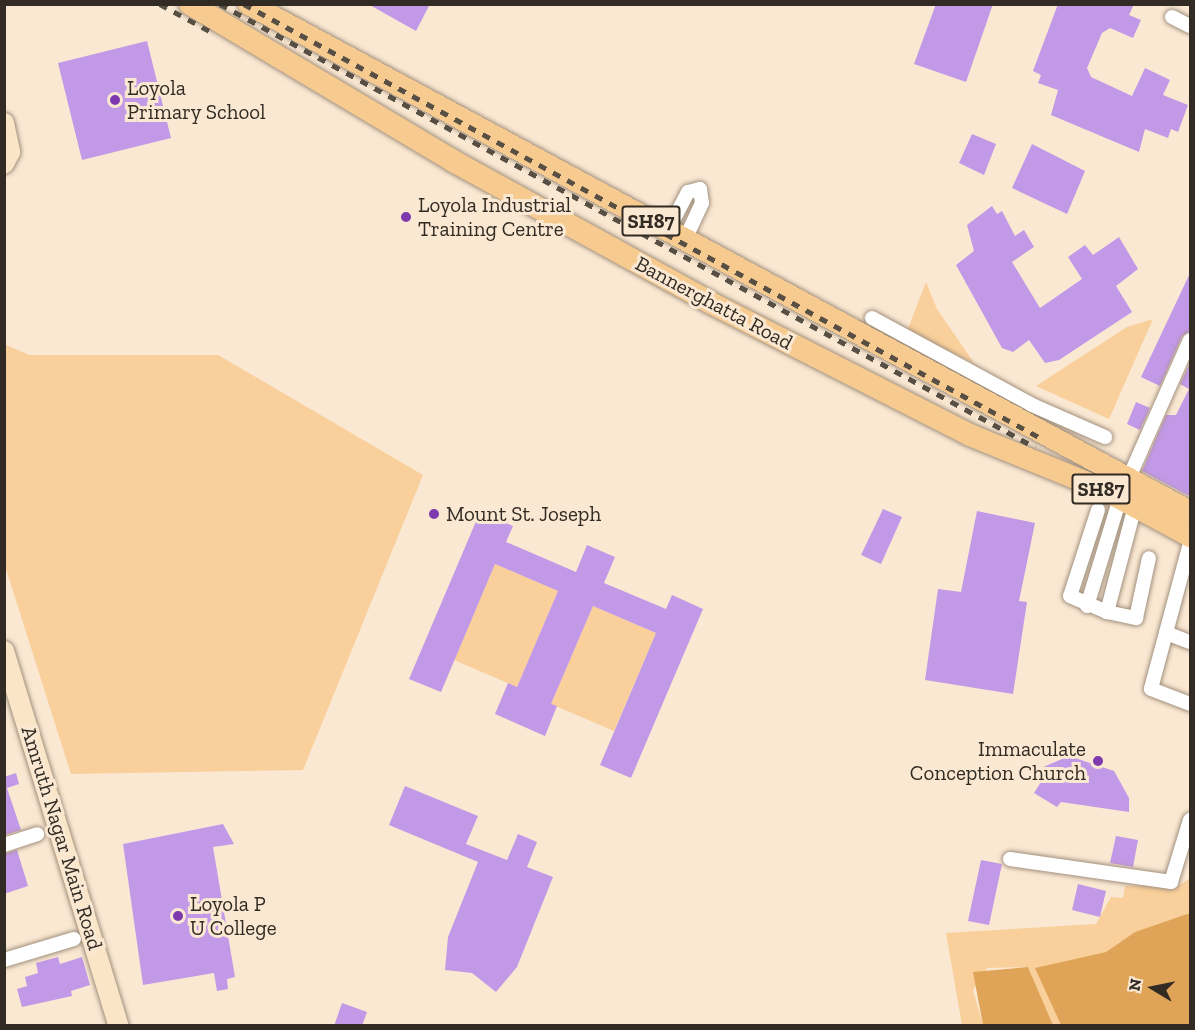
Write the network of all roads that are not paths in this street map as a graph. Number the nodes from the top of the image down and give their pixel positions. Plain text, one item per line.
1 (190, 4) edge
2 (249, 4) edge
3 (1172, 17) dead end
4 (280, 21) junction
5 (1191, 26) edge
6 (265, 48) junction
7 (4, 123) edge
8 (4, 164) edge
9 (872, 318) dead end
10 (1190, 342) edge
11 (986, 402) junction
12 (970, 435) junction
13 (1106, 437) dead end
14 (1127, 495) junction
15 (1190, 508) edge
16 (1098, 510) dead end
17 (1191, 536) edge
18 (1191, 543) edge
19 (1149, 558) dead end
20 (1088, 606) junction
21 (1107, 612) junction
22 (1166, 633) junction
23 (1191, 642) edge
24 (4, 651) edge
25 (1191, 704) edge
26 (1191, 820) edge
27 (37, 834) dead end
28 (4, 845) edge
29 (1010, 859) dead end
30 (74, 939) dead end
31 (4, 960) edge
32 (119, 1026) edge

1 - 6 main road, Bannerghatta Road / SH87
2 - 4 main road, Bannerghatta Road / SH87
3 - 5 street
4 - 6 main road
4 - 11 main road, Bannerghatta Road / SH87
6 - 12 main road, Bannerghatta Road / SH87
7 - 8 main road
9 - 13 street
10 - 14 street
11 - 12 main road
11 - 14 main road, Bannerghatta Road / SH87
12 - 14 main road, Bannerghatta Road / SH87
14 - 15 main road
14 - 17 main road, Bannerghatta Road / SH87
14 - 20 street
14 - 21 street
16 - 20 street
18 - 22 street
19 - 21 street
20 - 21 street
22 - 23 street
22 - 25 street
24 - 32 main road, Amruth Nagar Main Road
26 - 29 street
27 - 28 street
30 - 31 street

